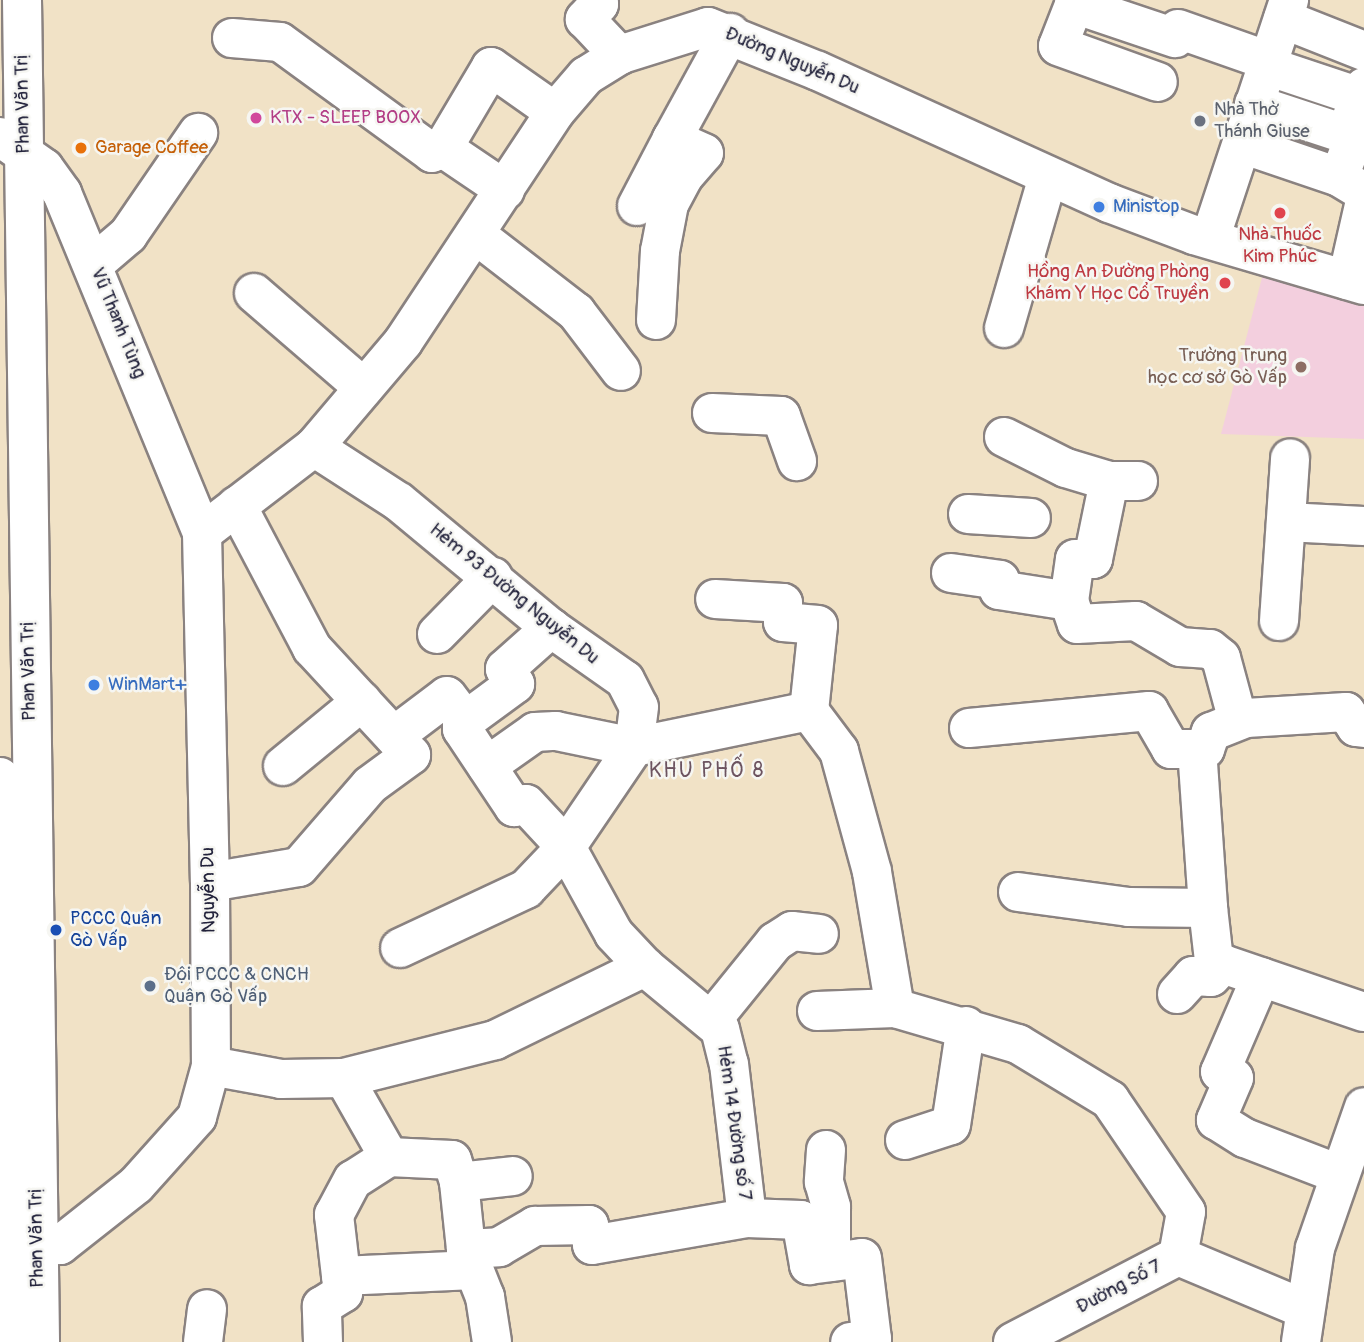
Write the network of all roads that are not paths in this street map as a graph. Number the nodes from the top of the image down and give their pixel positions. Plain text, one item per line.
1 (22, 0) edge
2 (596, 0) edge
3 (1075, 2) edge
4 (1286, 9) edge
5 (712, 20) edge
6 (232, 38) dead end
7 (1364, 51) edge
8 (619, 55) junction
9 (1268, 64) junction
10 (1158, 82) dead end
11 (1254, 104) junction
12 (555, 112) junction
13 (1356, 117) edge
14 (198, 134) dead end
15 (672, 139) junction
16 (1242, 144) junction
17 (12, 145) edge
18 (443, 148) junction
19 (1048, 177) junction
20 (1351, 185) edge
21 (505, 190) junction
22 (1364, 205) edge
23 (637, 206) dead end
24 (475, 234) junction
25 (1210, 239) junction
26 (94, 264) junction
27 (1355, 283) edge
28 (254, 293) dead end
29 (656, 320) dead end
30 (1004, 328) dead end
31 (621, 370) dead end
32 (364, 388) junction
33 (712, 413) dead end
34 (1004, 437) dead end
35 (314, 447) junction
36 (1290, 458) dead end
37 (797, 461) dead end
38 (237, 506) junction
39 (968, 514) dead end
40 (1031, 517) dead end
41 (1286, 522) junction
42 (1364, 526) edge
43 (202, 533) junction
44 (951, 573) dead end
45 (493, 577) junction
46 (715, 599) dead end
47 (1069, 601) junction
48 (1279, 621) dead end
49 (551, 628) junction
50 (437, 634) dead end
51 (362, 701) junction
52 (809, 711) junction
53 (1238, 721) junction
54 (462, 723) junction
55 (969, 728) dead end
56 (1364, 728) edge
57 (402, 746) junction
58 (634, 747) junction
59 (1197, 749) junction
60 (283, 766) dead end
61 (487, 766) junction
62 (8, 794) edge
63 (566, 847) junction
64 (210, 882) junction
65 (1018, 892) dead end
66 (1208, 908) junction
67 (819, 934) dead end
68 (400, 948) dead end
69 (1223, 964) junction
70 (645, 967) junction
71 (12, 977) edge
72 (1261, 977) junction
73 (1177, 994) dead end
74 (895, 1008) junction
75 (817, 1011) dead end
76 (1364, 1012) edge
77 (711, 1021) junction
78 (966, 1026) junction
79 (211, 1066) junction
80 (344, 1078) junction
81 (1364, 1107) edge
82 (905, 1140) dead end
83 (826, 1150) dead end
84 (389, 1157) junction
85 (1339, 1174) junction
86 (513, 1176) dead end
87 (459, 1182) junction
88 (747, 1219) junction
89 (23, 1253) junction
90 (1178, 1256) junction
91 (470, 1259) junction
92 (831, 1262) junction
93 (341, 1276) junction
94 (1303, 1326) edge
95 (10, 1342) edge
96 (40, 1342) edge
97 (323, 1342) edge
98 (492, 1342) edge
99 (850, 1342) edge
100 (1013, 1342) edge

1 - 17 street, Phan Văn Trị
2 - 8 street
3 - 9 street
3 - 10 street
4 - 7 street
4 - 9 street
5 - 8 street, Đường Nguyễn Du
5 - 15 street
5 - 19 street, Đường Nguyễn Du
6 - 18 street
8 - 12 street, Đường Nguyễn Du
9 - 11 street
9 - 13 street
11 - 13 street
11 - 16 street
12 - 18 street
12 - 21 street, Đường Nguyễn Du
13 - 20 street
14 - 26 street
15 - 23 street
15 - 29 street
16 - 20 street
16 - 25 street
17 - 26 street, Vũ Thanh Tùng
17 - 62 street, Phan Văn Trị
18 - 21 street
19 - 25 street, Đường Nguyễn Du
19 - 30 street
21 - 24 street, Đường Nguyễn Du
22 - 27 street
24 - 31 street
24 - 32 street, Đường Nguyễn Du
25 - 27 street, Đường Nguyễn Du
26 - 43 street, Vũ Thanh Tùng
28 - 32 street
32 - 35 street, Đường Nguyễn Du
33 - 37 street
34 - 47 street
35 - 38 street, Đường Nguyễn Du
35 - 45 street, Hẻm 93 Đường Nguyễn Du
36 - 41 street
38 - 43 street, Đường Nguyễn Du
38 - 51 street
39 - 40 street
41 - 42 street
41 - 48 street
43 - 64 street, Nguyễn Du
44 - 47 street
45 - 49 street, Hẻm 93 Đường Nguyễn Du
45 - 50 street
46 - 52 street
47 - 53 street
49 - 54 street
49 - 58 street, Hẻm 93 Đường Nguyễn Du
51 - 57 street
51 - 60 street
52 - 58 street
52 - 74 street
53 - 56 street
53 - 59 street
54 - 57 street, Hẻm 14 Đường số 7
54 - 61 street, Hẻm 14 Đường số 7
55 - 59 street
57 - 64 street
58 - 61 street
58 - 63 street, Hẻm 93 Đường Nguyễn Du
59 - 66 street
61 - 63 street, Hẻm 14 Đường số 7
62 - 71 street, Phan Văn Trị
63 - 68 street, Hẻm 93 Đường Nguyễn Du
63 - 70 street, Hẻm 14 Đường số 7
64 - 79 street, Nguyễn Du
65 - 66 street
66 - 69 street
67 - 77 street
69 - 72 street
69 - 73 street
70 - 77 street, Hẻm 14 Đường số 7
70 - 80 street
71 - 89 street, Phan Văn Trị
72 - 76 street
72 - 85 street
74 - 75 street
74 - 78 street
77 - 88 street, Hẻm 14 Đường số 7
78 - 82 street
78 - 90 street
79 - 80 street
79 - 89 street, Nguyễn Du
80 - 84 street
81 - 85 street
83 - 92 street
84 - 87 street
84 - 93 street
85 - 94 street
86 - 87 street
87 - 91 street
88 - 91 street
88 - 92 street, Hẻm 14 Đường số 7
89 - 95 street
89 - 96 street, Phan Văn Trị
90 - 94 street, Đường Số 7
90 - 100 street, Đường Số 7
91 - 93 street
91 - 98 street
92 - 99 street, Hẻm 14 Đường số 7
93 - 97 street

